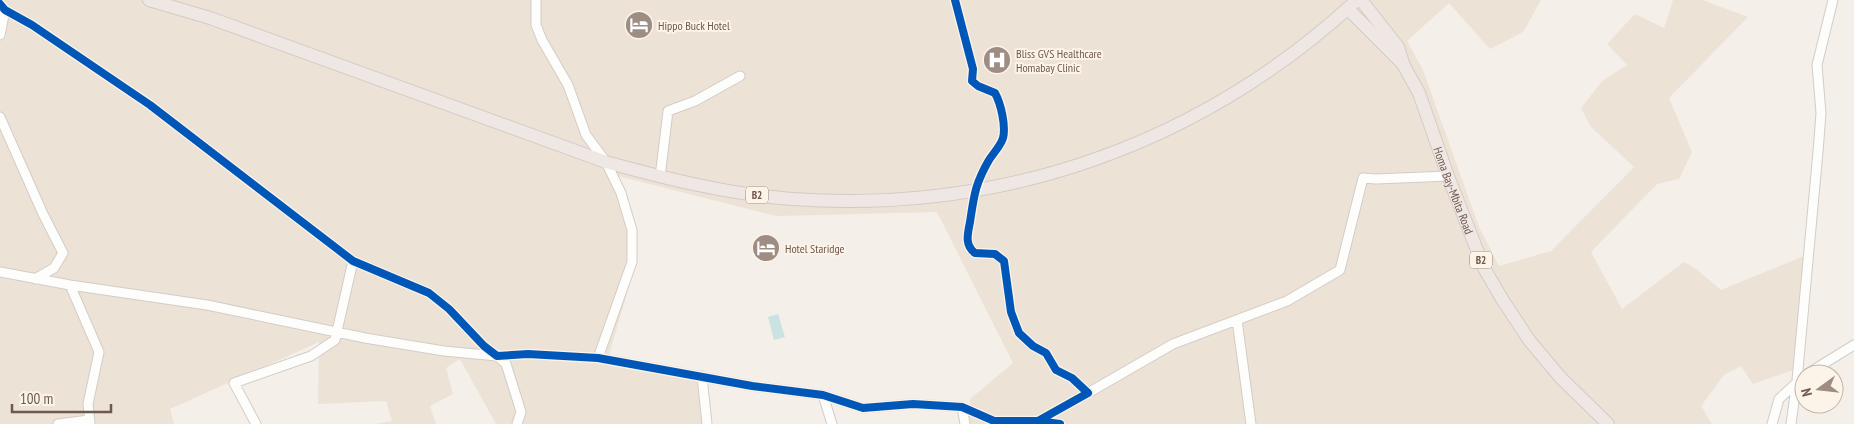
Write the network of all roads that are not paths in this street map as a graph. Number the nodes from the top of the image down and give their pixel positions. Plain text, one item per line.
1 (149, 0) edge
2 (536, 0) edge
3 (955, 0) edge
4 (1362, 0) edge
5 (1833, 0) edge
6 (1352, 4) edge
7 (3, 7) edge
8 (0, 35) edge
9 (1404, 66) junction
10 (740, 76) dead end
11 (0, 117) edge
12 (606, 162) junction
13 (1448, 176) junction
14 (660, 177) junction
15 (974, 191) junction
16 (353, 261) junction
17 (0, 272) edge
18 (35, 279) junction
19 (70, 285) junction
20 (1237, 320) junction
21 (336, 330) junction
22 (1854, 345) edge
23 (497, 356) junction
24 (598, 358) junction
25 (1804, 364) edge
26 (1823, 364) edge
27 (702, 376) junction
28 (1794, 385) edge
29 (1088, 394) junction
30 (823, 395) junction
31 (962, 407) junction
32 (1038, 421) junction
33 (90, 422) edge
34 (58, 424) edge
35 (256, 424) edge
36 (517, 424) edge
37 (707, 424) edge
38 (832, 424) edge
39 (965, 424) edge
40 (1060, 424) edge
41 (1251, 424) edge
42 (1608, 424) edge
43 (1772, 424) edge

1 - 12 highway, B2
2 - 12 street
3 - 15 street
4 - 9 highway, Homa Bay-Mbita Road / B2
5 - 25 street
6 - 9 highway, Homa Bay-Mbita Road / B2
6 - 15 highway, B2
7 - 8 street
7 - 16 street
9 - 13 highway, Homa Bay-Mbita Road / B2
10 - 14 street
11 - 18 street
12 - 14 highway, B2
12 - 24 street
13 - 20 street
13 - 42 highway, Homa Bay-Mbita Road / B2
14 - 15 highway, B2
15 - 29 street
16 - 21 street
16 - 23 street
17 - 18 street
18 - 19 street
19 - 21 street
19 - 33 street
20 - 29 street
20 - 41 street
21 - 23 street
21 - 35 street
22 - 26 street
23 - 24 street
23 - 36 street
24 - 27 street
27 - 30 street
27 - 37 street
28 - 43 street
29 - 32 street
30 - 31 street
30 - 38 street
31 - 32 street
31 - 39 street
32 - 40 street
33 - 34 street

